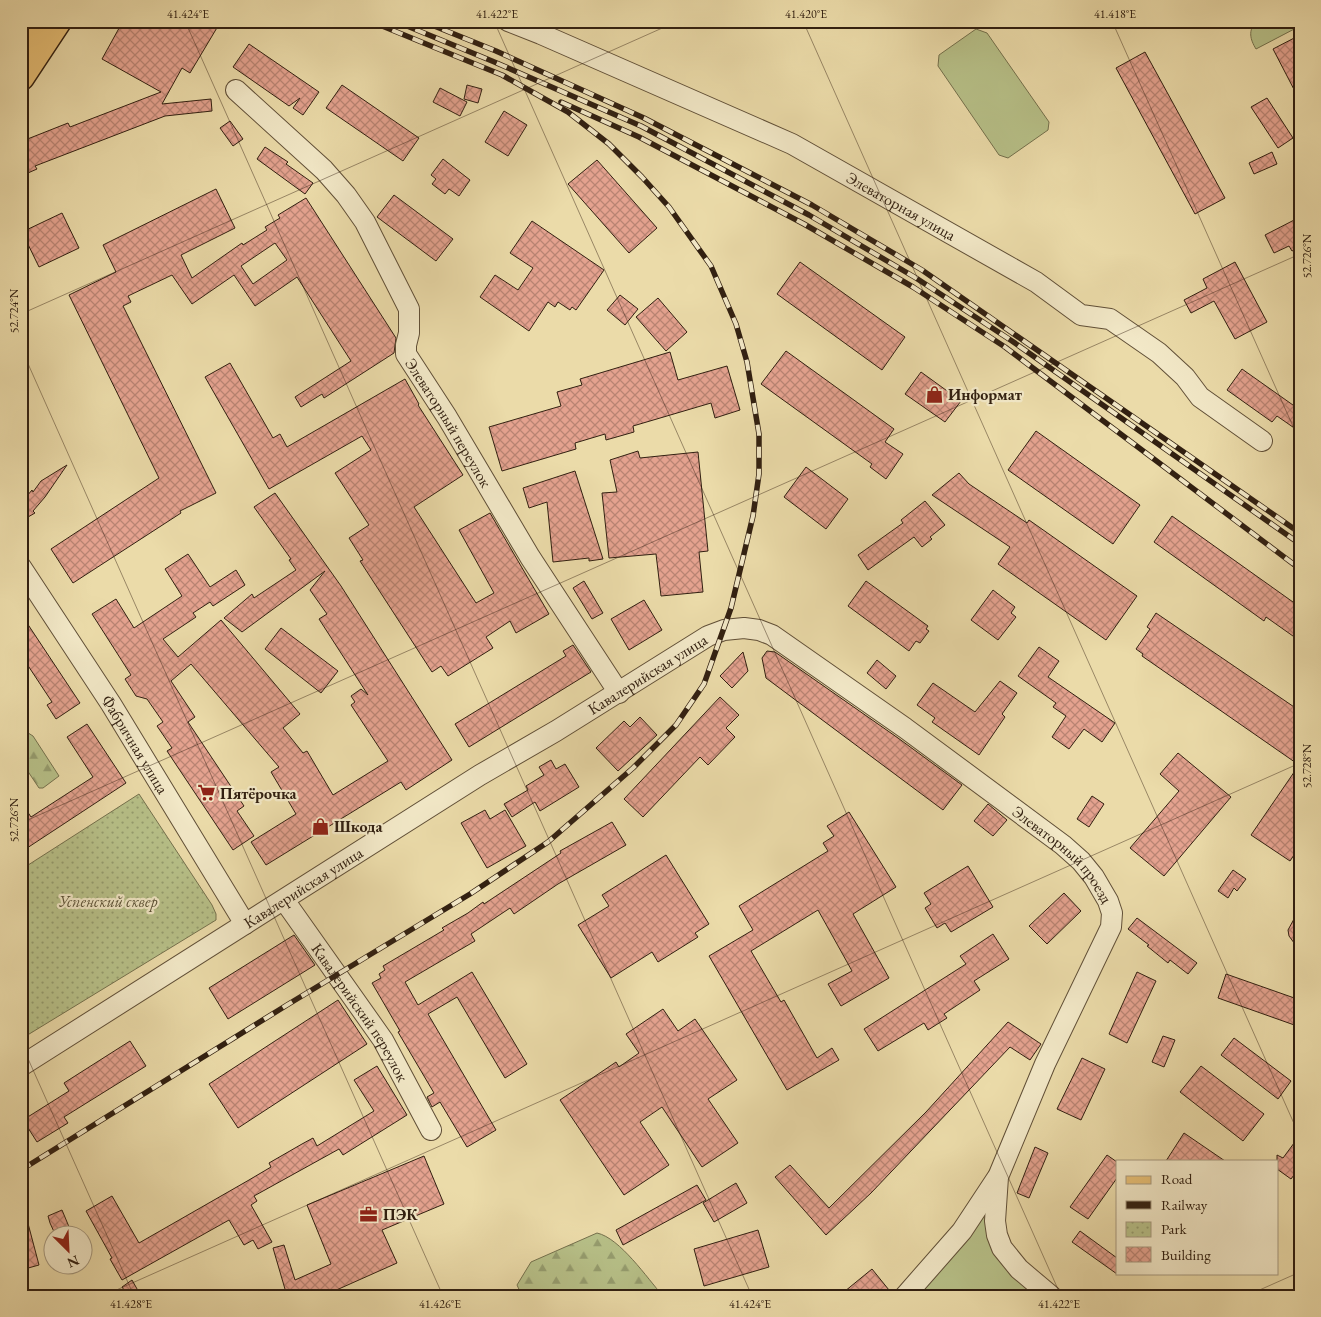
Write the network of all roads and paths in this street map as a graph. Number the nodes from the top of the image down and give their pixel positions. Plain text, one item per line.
1 (28, 21) edge
2 (58, 21) edge
3 (508, 21) edge
4 (21, 32) edge
5 (21, 78) edge
6 (236, 90) dead end
7 (1262, 441) dead end
8 (21, 567) edge
9 (744, 628) joint
10 (618, 692) junction
11 (284, 900) junction
12 (245, 924) junction
13 (21, 1066) edge
14 (431, 1130) dead end
15 (998, 1177) junction
16 (905, 1296) edge
17 (1051, 1296) edge

1 - 4 main road
2 - 5 main road
3 - 7 street, Элеваторная улица
6 - 10 street, Элеваторный переулок
8 - 12 street, Фабричная улица
9 - 10 street, Кавалерийская улица
9 - 15 street, Элеваторный проезд
10 - 11 street, Кавалерийская улица
11 - 12 street, Кавалерийская улица
11 - 14 street, Кавалерийский переулок
12 - 13 street, Кавалерийская улица
15 - 16 street
15 - 17 street, Элеваторный проезд

